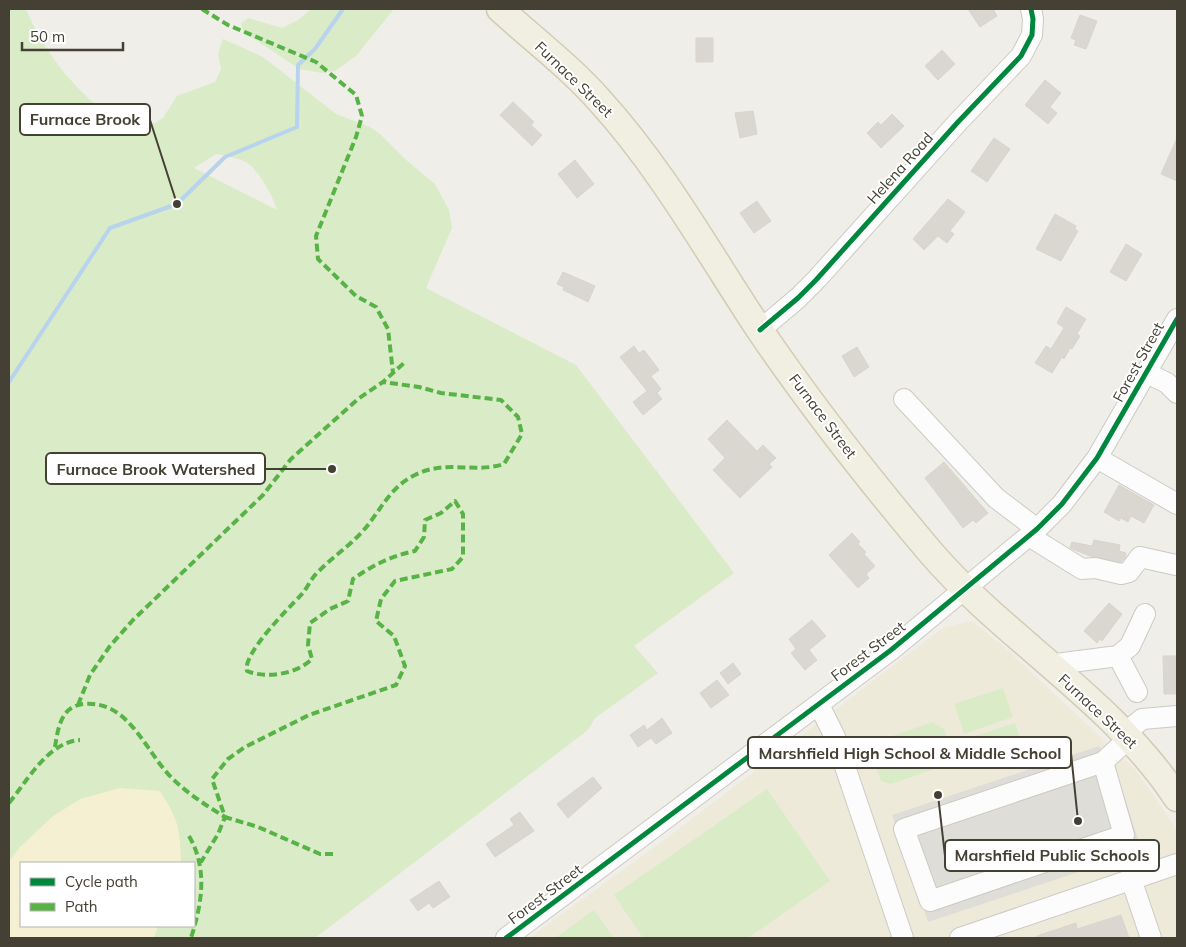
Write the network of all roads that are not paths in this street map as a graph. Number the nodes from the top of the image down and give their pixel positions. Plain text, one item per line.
1 (500, 9) edge
2 (1031, 9) edge
3 (1177, 319) edge
4 (760, 330) junction
5 (1147, 373) junction
6 (1175, 386) edge
7 (904, 399) dead end
8 (1097, 458) junction
9 (1177, 504) edge
10 (1033, 533) junction
11 (1176, 565) dead end
12 (966, 590) junction
13 (1145, 614) dead end
14 (1118, 656) junction
15 (1048, 665) junction
16 (1137, 692) dead end
17 (819, 704) junction
18 (1177, 716) edge
19 (1126, 736) junction
20 (1103, 762) junction
21 (1177, 798) edge
22 (1177, 864) edge
23 (1131, 879) junction
24 (506, 938) edge
25 (903, 938) edge
26 (960, 938) edge
27 (1150, 938) edge

1 - 4 main road, Furnace Street
2 - 4 street, Helena Road
3 - 5 street, Forest Street
4 - 12 main road, Furnace Street
5 - 6 street
5 - 8 street, Forest Street
7 - 10 street
8 - 9 street
8 - 10 street, Forest Street
10 - 11 street
10 - 12 street, Forest Street
12 - 15 main road, Furnace Street
12 - 17 street, Forest Street
13 - 14 street
14 - 15 street
14 - 16 street
15 - 19 main road, Furnace Street
17 - 24 street, Forest Street
17 - 25 street
18 - 19 street
19 - 20 street
19 - 21 main road, Furnace Street
20 - 20 street
22 - 23 street
23 - 26 street
23 - 27 street

